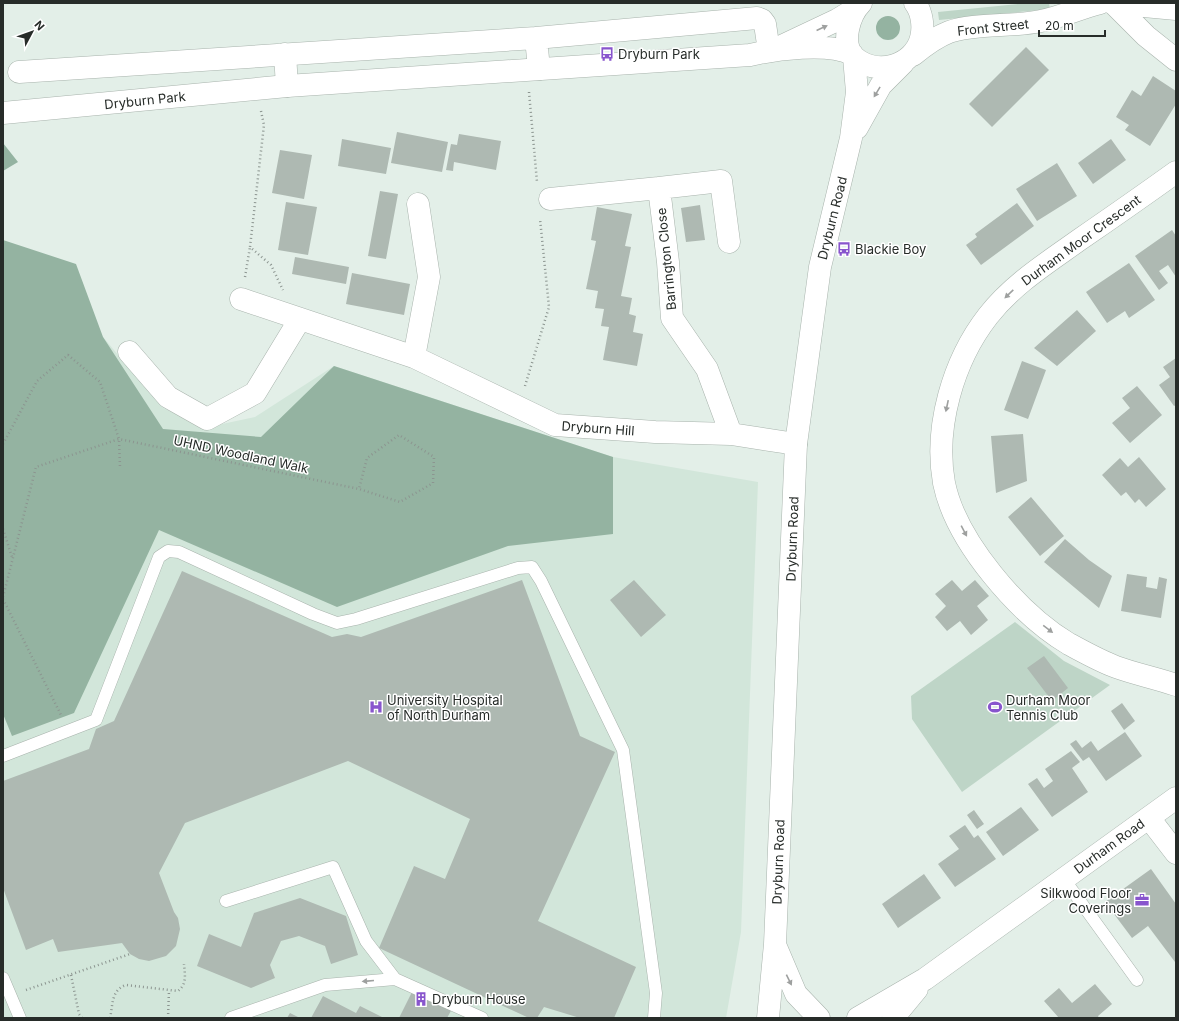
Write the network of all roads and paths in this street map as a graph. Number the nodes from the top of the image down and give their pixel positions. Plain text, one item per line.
1 (915, 3) edge
2 (1100, 3) edge
3 (1113, 3) edge
4 (858, 6) edge
5 (1173, 7) edge
6 (536, 38) junction
7 (771, 50) junction
8 (285, 54) junction
9 (853, 55) junction
10 (908, 59) junction
11 (1176, 60) edge
12 (533, 70) junction
13 (19, 72) dead end
14 (287, 86) junction
15 (257, 89) junction
16 (3, 113) edge
17 (851, 138) junction
18 (1176, 172) edge
19 (659, 188) junction
20 (542, 200) junction
21 (418, 204) dead end
22 (729, 242) dead end
23 (250, 247) junction
24 (241, 299) joint
25 (298, 318) junction
26 (129, 352) dead end
27 (414, 357) junction
28 (524, 389) dead end
29 (731, 434) junction
30 (119, 439) junction
31 (3, 444) edge
32 (796, 444) junction
33 (120, 467) dead end
34 (359, 489) junction
35 (3, 529) edge
36 (12, 557) junction
37 (3, 598) edge
38 (1176, 685) edge
39 (69, 731) junction
40 (3, 756) edge
41 (1176, 798) edge
42 (1149, 818) junction
43 (1176, 853) edge
44 (1064, 879) junction
45 (226, 901) dead end
46 (775, 944) junction
47 (130, 954) dead end
48 (184, 964) dead end
49 (71, 974) junction
50 (3, 978) edge
51 (396, 979) junction
52 (925, 979) junction
53 (1137, 980) dead end
54 (169, 990) junction
55 (11, 996) junction
56 (20, 1018) edge
57 (82, 1018) edge
58 (110, 1018) edge
59 (168, 1018) edge
60 (231, 1018) edge
61 (482, 1018) edge
62 (654, 1018) edge
63 (768, 1018) edge
64 (819, 1018) edge
65 (858, 1018) edge
66 (893, 1018) edge

1 - 10 street
2 - 10 street, Front Street
3 - 5 street
3 - 11 street
7 -> 4 street, Dryburn Park
4 - 9 street, Dryburn Road
6 - 7 street
6 - 8 street
6 - 12 street
7 - 9 street, Dryburn Park
7 - 12 street, Dryburn Park
8 - 13 street
8 - 14 street
9 - 10 street, Dryburn Park
9 - 17 street, Dryburn Road
10 -> 17 street, Dryburn Road
12 - 14 street, Dryburn Park
12 - 20 path
14 - 15 street, Dryburn Park
15 - 16 street, Dryburn Park
15 - 23 path
17 - 32 street, Dryburn Road
18 -> 38 street, Durham Moor Crescent
19 - 20 street
19 - 22 street
19 - 29 street, Barrington Close
20 - 28 path
21 - 27 street
23 - 24 path
23 - 25 path
24 - 25 street, Dryburn Hill
25 - 26 street
25 - 27 street, Dryburn Hill
27 - 29 street, Dryburn Hill
29 - 32 street, Dryburn Hill
30 - 31 path
30 - 33 path
30 - 34 path, UHND Woodland Walk
30 - 36 path
32 - 46 street, Dryburn Road
34 - 34 path, UHND Woodland Walk
35 - 36 path
36 - 37 path
37 - 39 path
39 - 40 lane
39 - 62 lane
41 - 42 street, Durham Road
42 - 43 street
42 - 44 street, Durham Road
44 - 52 street, Durham Road
44 - 53 lane
45 - 51 lane
46 - 63 street, Dryburn Road
46 -> 64 street, Dryburn Road
47 - 49 path
48 - 54 path
49 - 55 path
49 - 57 path
50 - 55 lane
51 -> 60 lane
51 - 61 lane
52 - 65 street, Durham Road
52 - 66 street, Durham Road
54 - 58 path
54 - 59 path
55 - 56 lane

